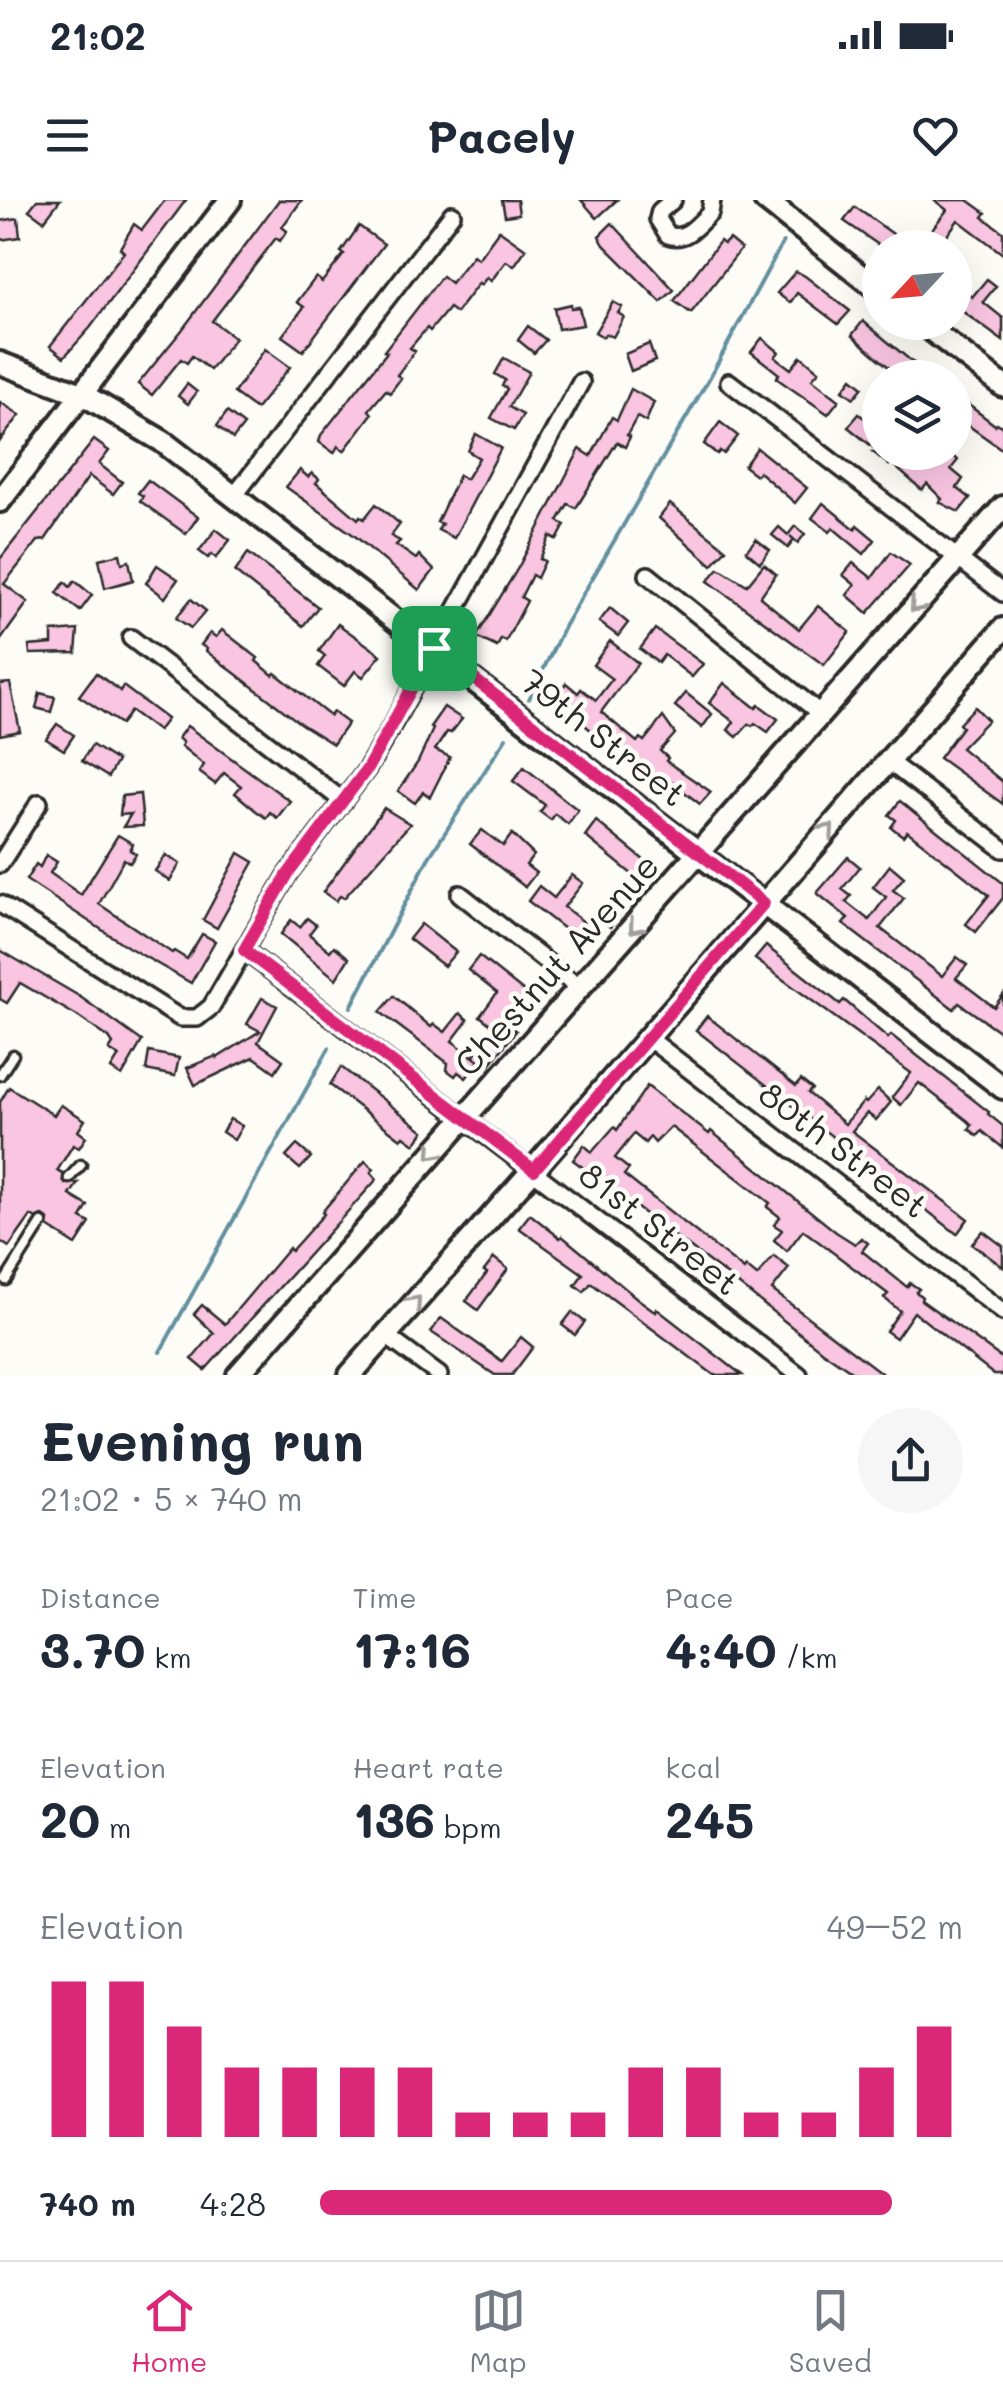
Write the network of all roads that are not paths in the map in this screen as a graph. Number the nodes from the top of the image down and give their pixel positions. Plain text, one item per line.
1 (230, 200) edge
2 (673, 200) edge
3 (712, 200) edge
4 (765, 200) edge
5 (452, 214) dead end
6 (862, 277) edge
7 (944, 340) edge
8 (0, 363) edge
9 (582, 382) dead end
10 (729, 382) dead end
11 (1003, 386) edge
12 (82, 394) junction
13 (235, 496) junction
14 (0, 500) edge
15 (1003, 506) edge
16 (959, 557) junction
17 (648, 576) dead end
18 (1003, 593) edge
19 (1003, 629) edge
20 (131, 638) dead end
21 (434, 648) junction
22 (822, 714) junction
23 (888, 761) junction
24 (343, 800) junction
25 (38, 803) dead end
26 (1003, 849) edge
27 (700, 853) junction
28 (0, 864) edge
29 (460, 894) dead end
30 (764, 903) junction
31 (0, 904) edge
32 (244, 950) junction
33 (581, 989) junction
34 (647, 1037) junction
35 (13, 1055) dead end
36 (0, 1075) edge
37 (1003, 1088) edge
38 (465, 1117) junction
39 (82, 1165) dead end
40 (534, 1170) junction
41 (69, 1178) dead end
42 (42, 1223) dead end
43 (6, 1280) dead end
44 (1003, 1312) edge
45 (384, 1335) junction
46 (238, 1375) edge
47 (350, 1375) edge
48 (439, 1375) edge
49 (799, 1375) edge

1 - 12 street
2 - 3 street
4 - 6 street
5 - 13 street
7 - 11 street
8 - 12 street, 79th Street
9 - 21 street
10 - 16 street
12 - 13 street, 79th Street
12 - 14 street
13 - 21 street, 79th Street
15 - 16 street, Chestnut Avenue
16 - 18 street
16 -> 22 street, Chestnut Avenue
17 - 22 street
19 - 23 street
20 - 24 street
21 - 24 street
21 - 27 street, 79th Street
22 - 27 street, Chestnut Avenue
23 - 26 street
30 -> 23 street
24 - 32 street
25 - 28 street
27 - 30 street, 79th Street
27 -> 33 street, Chestnut Avenue
29 - 33 street
30 - 34 street
30 - 37 street, 79th Street
31 - 32 street
32 - 38 street, 81st Street
33 - 38 street, Chestnut Avenue
34 - 40 street
34 - 44 street, 80th Street
35 - 36 lane
38 - 40 street, 81st Street
38 -> 46 street, Chestnut Avenue
39 - 41 lane
45 -> 40 street
40 - 49 street, 81st Street
42 - 43 lane
45 - 47 street
45 - 48 street

